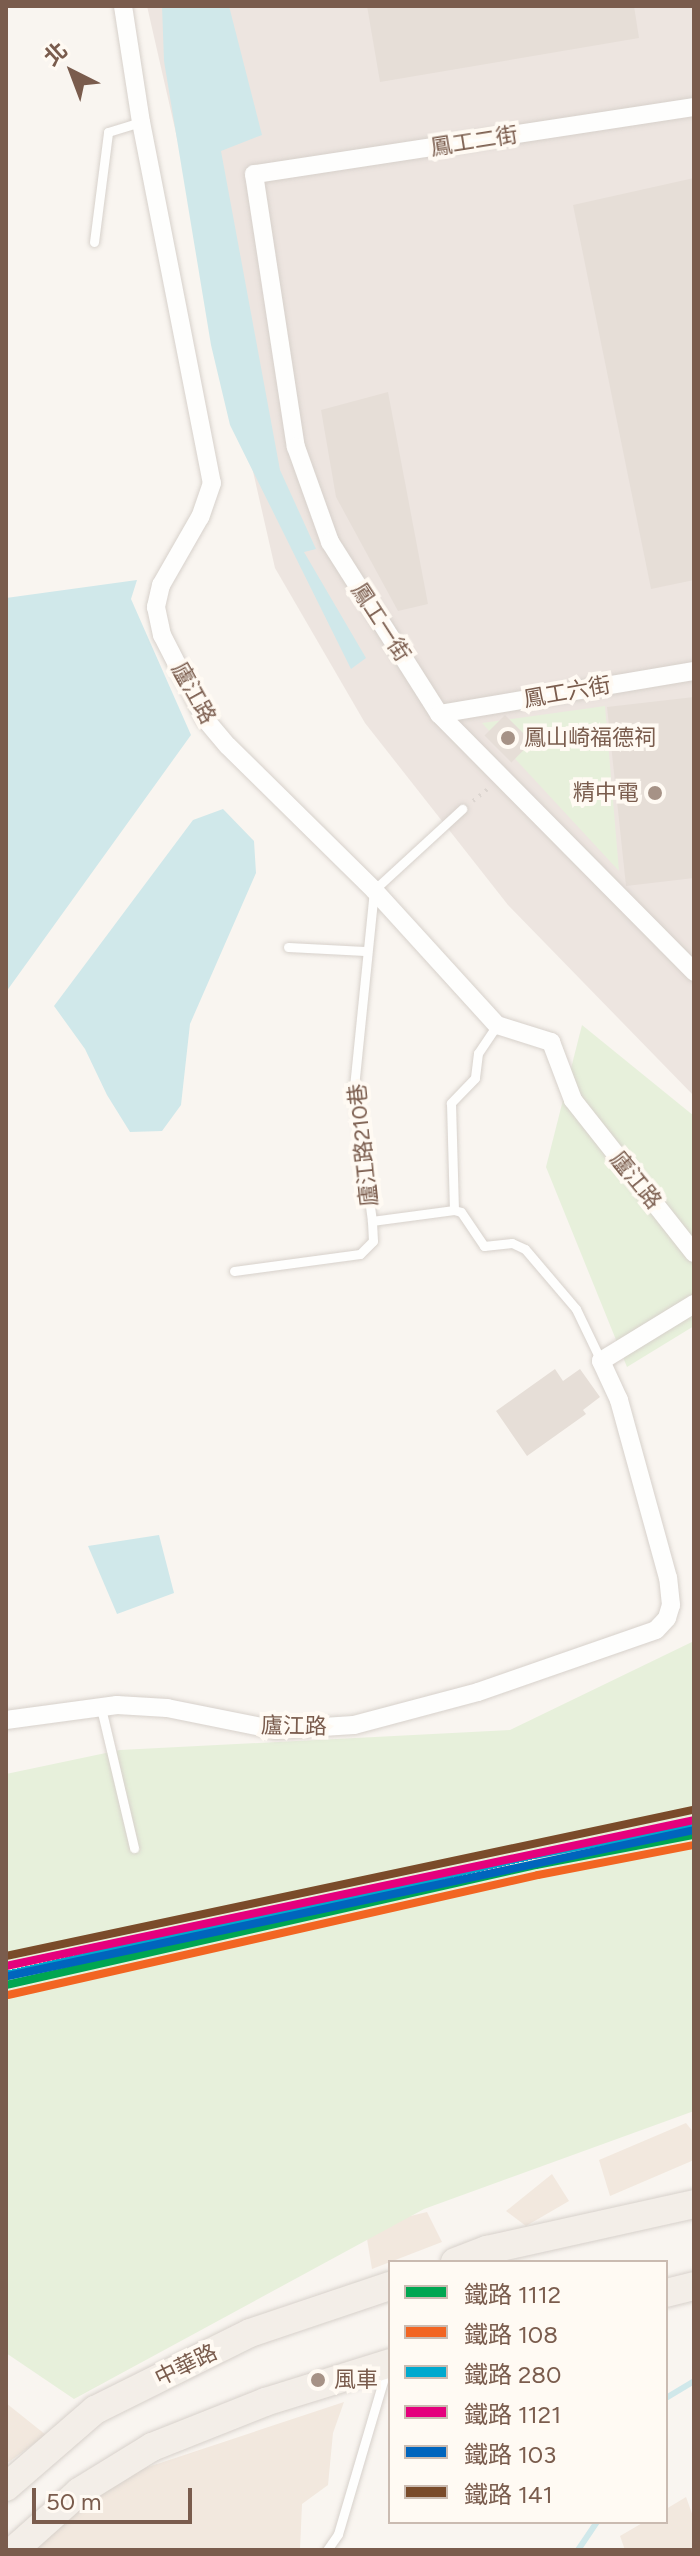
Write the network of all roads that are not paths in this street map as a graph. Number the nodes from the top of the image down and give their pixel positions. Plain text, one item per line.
1 (123, 6) edge
2 (694, 107) edge
3 (141, 122) junction
4 (254, 174) joint
5 (94, 242) dead end
6 (694, 671) edge
7 (439, 714) junction
8 (462, 809) road end
9 (374, 890) junction
10 (288, 947) dead end
11 (365, 951) junction
12 (694, 972) edge
13 (497, 1025) junction
14 (454, 1210) junction
15 (372, 1221) junction
16 (694, 1253) edge
17 (234, 1271) dead end
18 (694, 1304) edge
19 (601, 1361) junction
20 (101, 1708) junction
21 (6, 1720) edge
22 (134, 1848) dead end
23 (694, 2204) edge
24 (460, 2260) edge
25 (694, 2286) edge
26 (388, 2287) edge
27 (668, 2292) edge
28 (388, 2364) edge
29 (388, 2367) edge
30 (6, 2487) edge
31 (14, 2550) edge
32 (327, 2550) edge

1 - 3 street, 廬江路
2 - 4 street, 鳳工二街
3 - 5 lane
3 - 9 street, 廬江路
4 - 7 street, 鳳工一街
6 - 7 street, 鳳工六街
7 - 12 street, 鳳工一街
8 - 9 lane
9 - 11 lane, 廬江路210巷
9 - 13 street, 廬江路
10 - 11 lane
11 - 15 lane, 廬江路210巷
13 - 14 lane
13 - 16 street, 廬江路
14 - 15 lane, 廬江路210巷
14 - 19 lane
15 - 17 lane
18 - 19 street
19 - 20 street, 廬江路
20 - 21 street, 廬江路
20 - 22 lane
23 - 24 main road
25 - 27 main road
26 - 30 main road, 中華路
28 - 31 main road
29 - 32 lane

